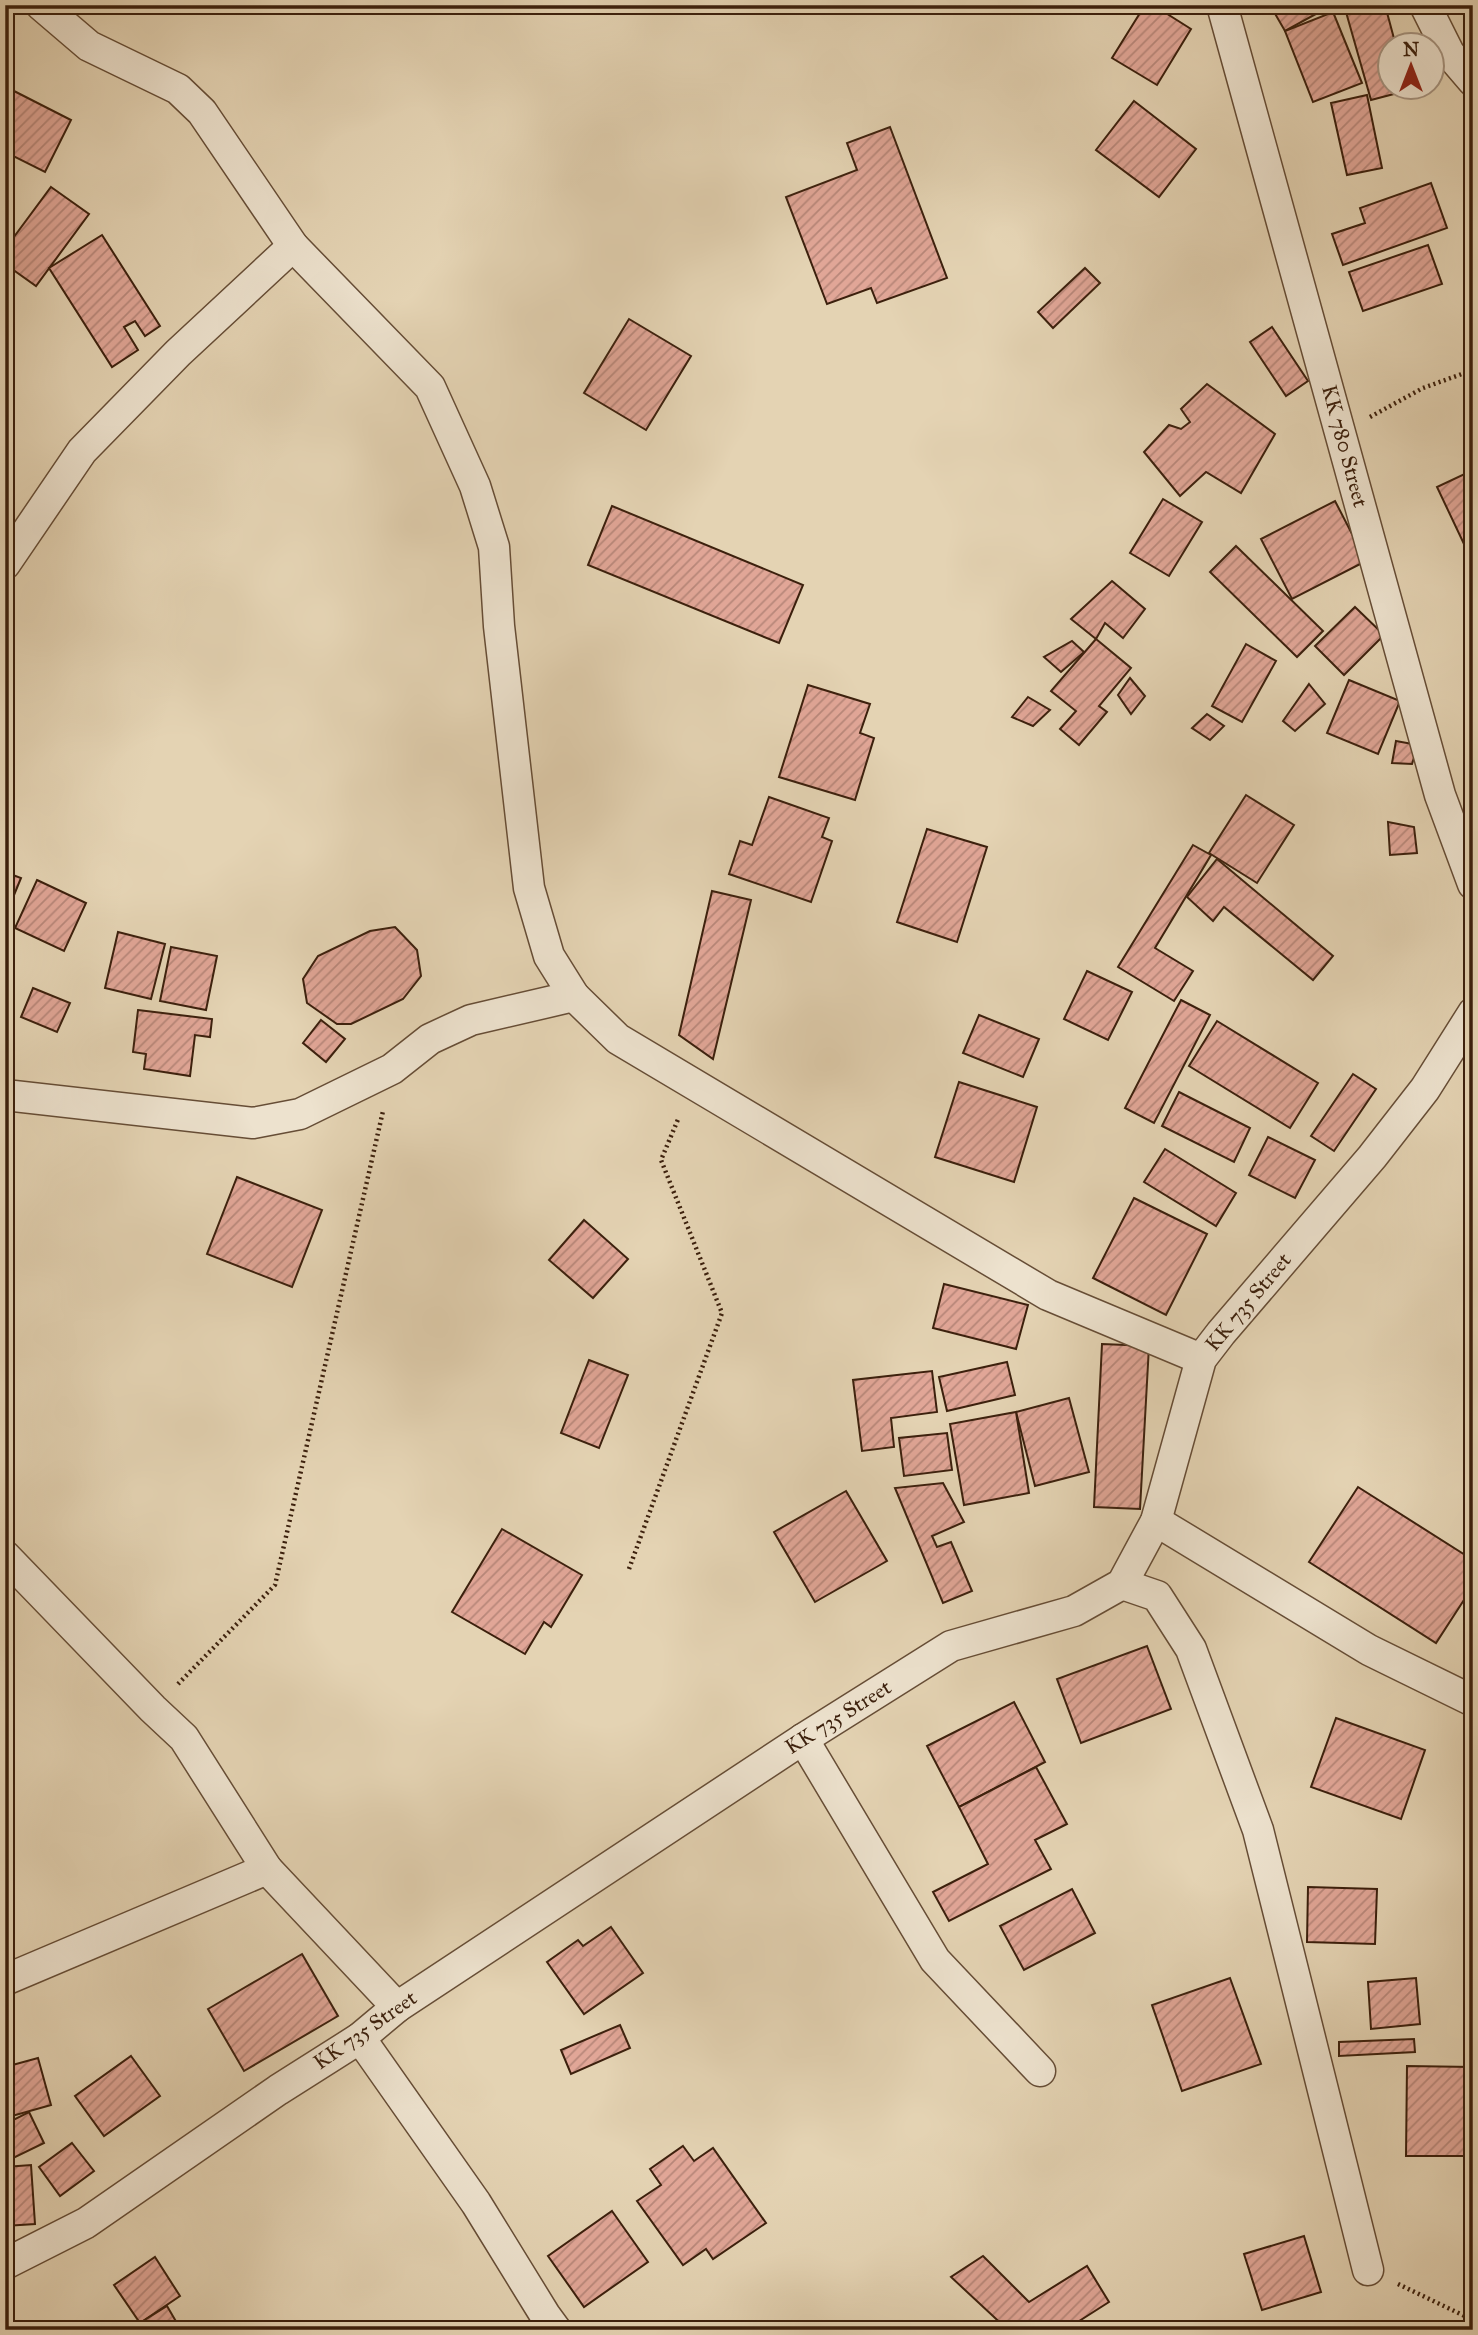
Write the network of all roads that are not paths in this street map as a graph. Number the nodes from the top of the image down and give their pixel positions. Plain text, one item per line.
1 (41, 5) edge
2 (1222, 5) edge
3 (1425, 5) edge
4 (1473, 81) edge
5 (293, 246) junction
6 (5, 564) edge
7 (1473, 884) edge
8 (575, 996) junction
9 (1473, 1013) edge
10 (5, 1095) edge
11 (1201, 1359) junction
12 (1156, 1521) junction
13 (5, 1556) edge
14 (1122, 1584) junction
15 (1473, 1701) edge
16 (803, 1739) junction
17 (267, 1868) junction
18 (5, 1980) edge
19 (397, 2007) junction
20 (360, 2038) junction
21 (1040, 2071) dead end
22 (5, 2264) edge
23 (1368, 2270) road end
24 (556, 2330) edge

1 - 5 street
2 - 7 street, KK 780 Street
3 - 4 street
5 - 6 street
5 - 8 street
8 - 10 street
8 - 11 street
9 - 11 street, KK 735 Street
11 - 12 street, KK 735 Street
12 - 14 street, KK 735 Street
12 - 15 street
13 - 17 street
14 - 16 street, KK 735 Street
14 - 23 street
16 - 19 street, KK 735 Street
16 - 21 street
17 - 18 street
17 - 19 street
19 - 20 street, KK 735 Street
20 - 22 street, KK 735 Street
20 - 24 street

